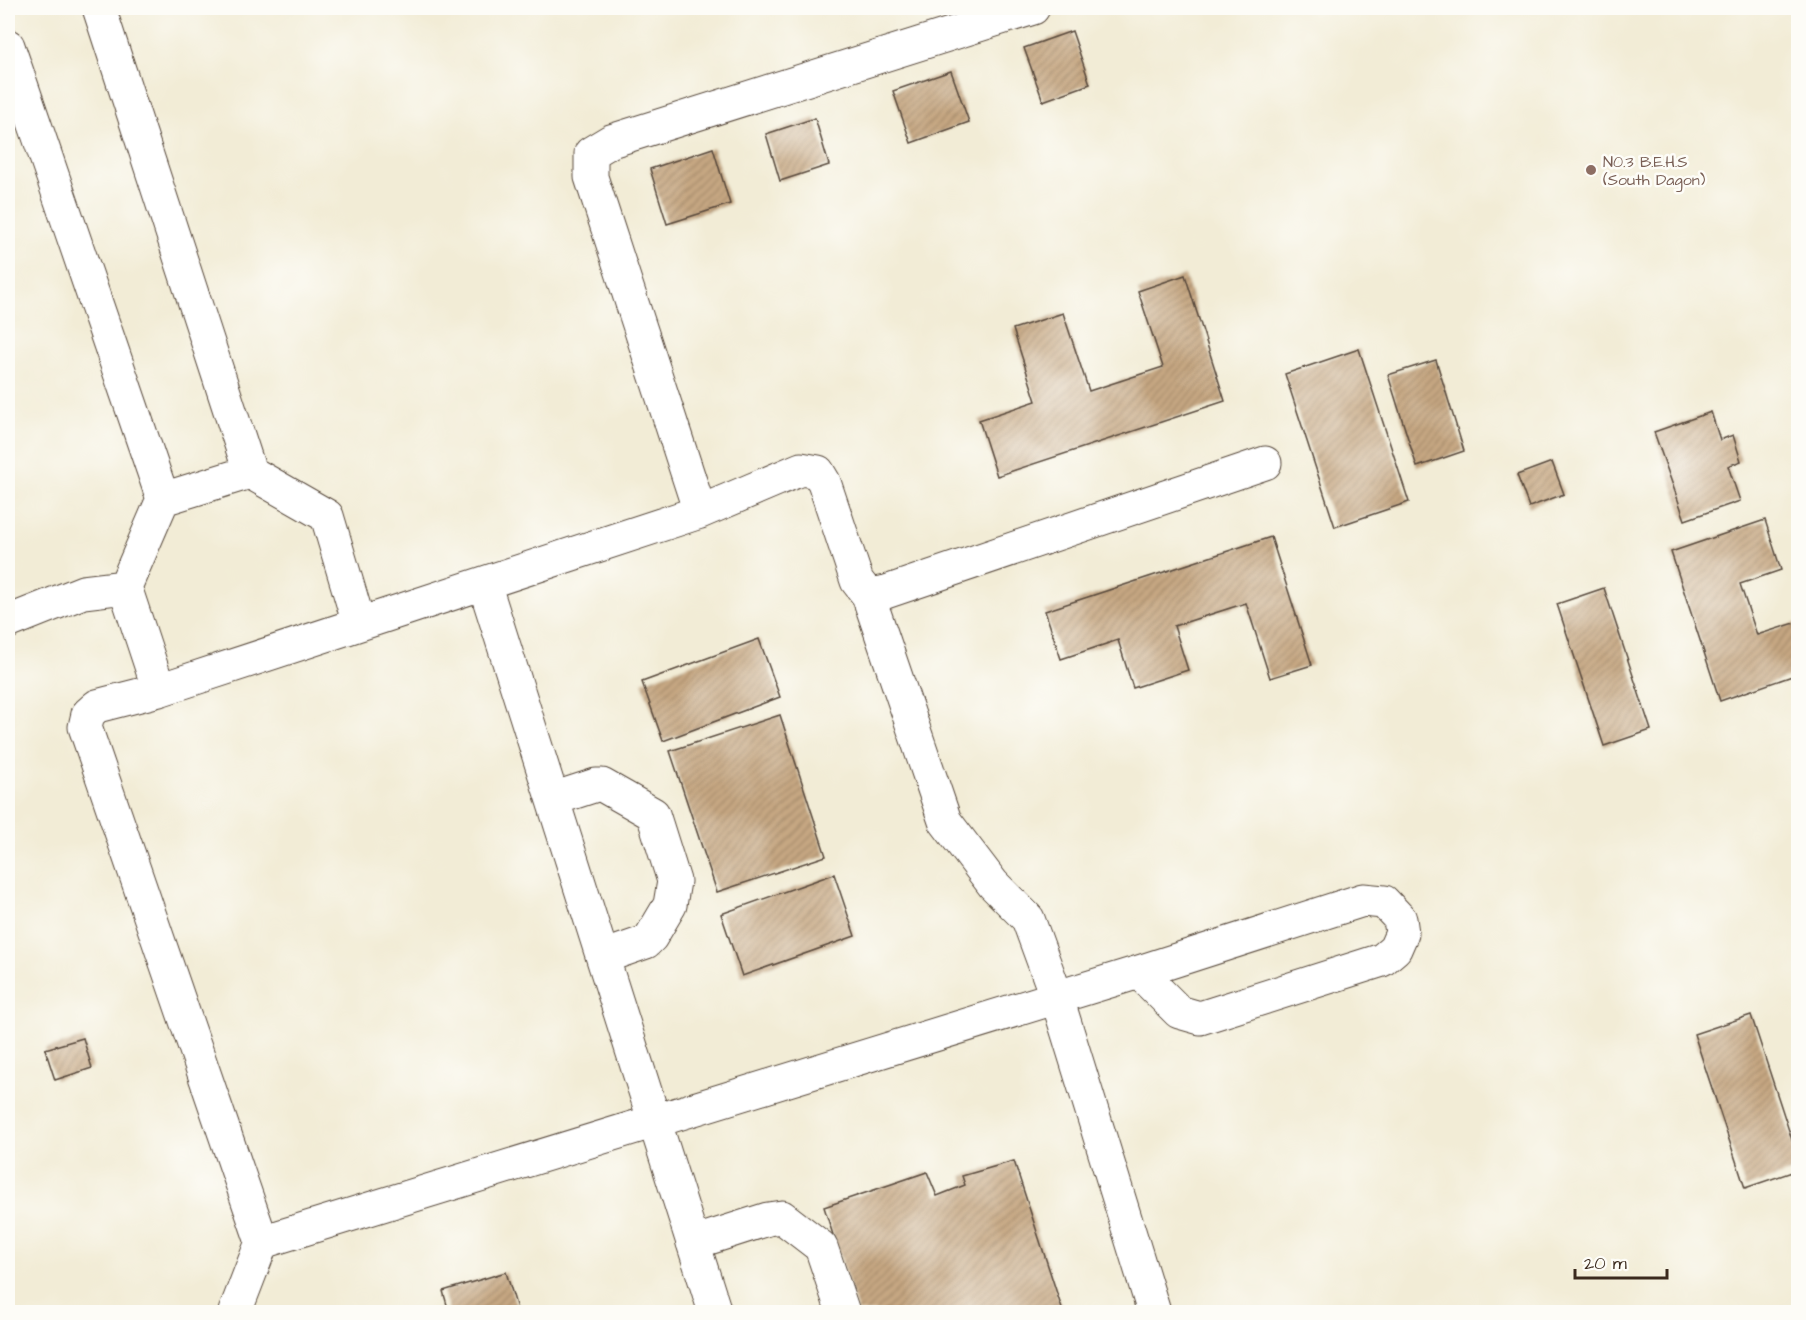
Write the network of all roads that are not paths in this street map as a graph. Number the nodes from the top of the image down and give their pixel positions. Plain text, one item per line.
1 (99, 8) edge
2 (1033, 8) edge
3 (8, 46) edge
4 (1265, 463) dead end
5 (250, 472) junction
6 (162, 499) junction
7 (700, 512) junction
8 (484, 583) junction
9 (125, 587) junction
10 (868, 595) junction
11 (8, 622) edge
12 (359, 624) junction
13 (159, 690) junction
14 (553, 799) junction
15 (603, 957) junction
16 (1139, 972) junction
17 (1057, 998) junction
18 (655, 1121) junction
19 (262, 1242) junction
20 (693, 1243) junction
21 (234, 1312) edge
22 (715, 1312) edge
23 (843, 1312) edge
24 (1154, 1312) edge

1 - 5 lane
2 - 7 lane
3 - 6 lane
4 - 10 lane
5 - 6 lane
5 - 12 lane
6 - 9 lane
7 - 8 lane
7 - 10 lane
8 - 12 lane
8 - 14 lane
9 - 11 lane
9 - 13 lane
10 - 17 lane
12 - 13 lane
13 - 19 lane
14 - 15 lane
14 - 15 lane
15 - 18 lane
16 - 16 lane
16 - 17 lane
17 - 18 lane
17 - 24 lane
18 - 19 lane
18 - 20 lane
19 - 21 lane
20 - 22 lane
20 - 23 lane

